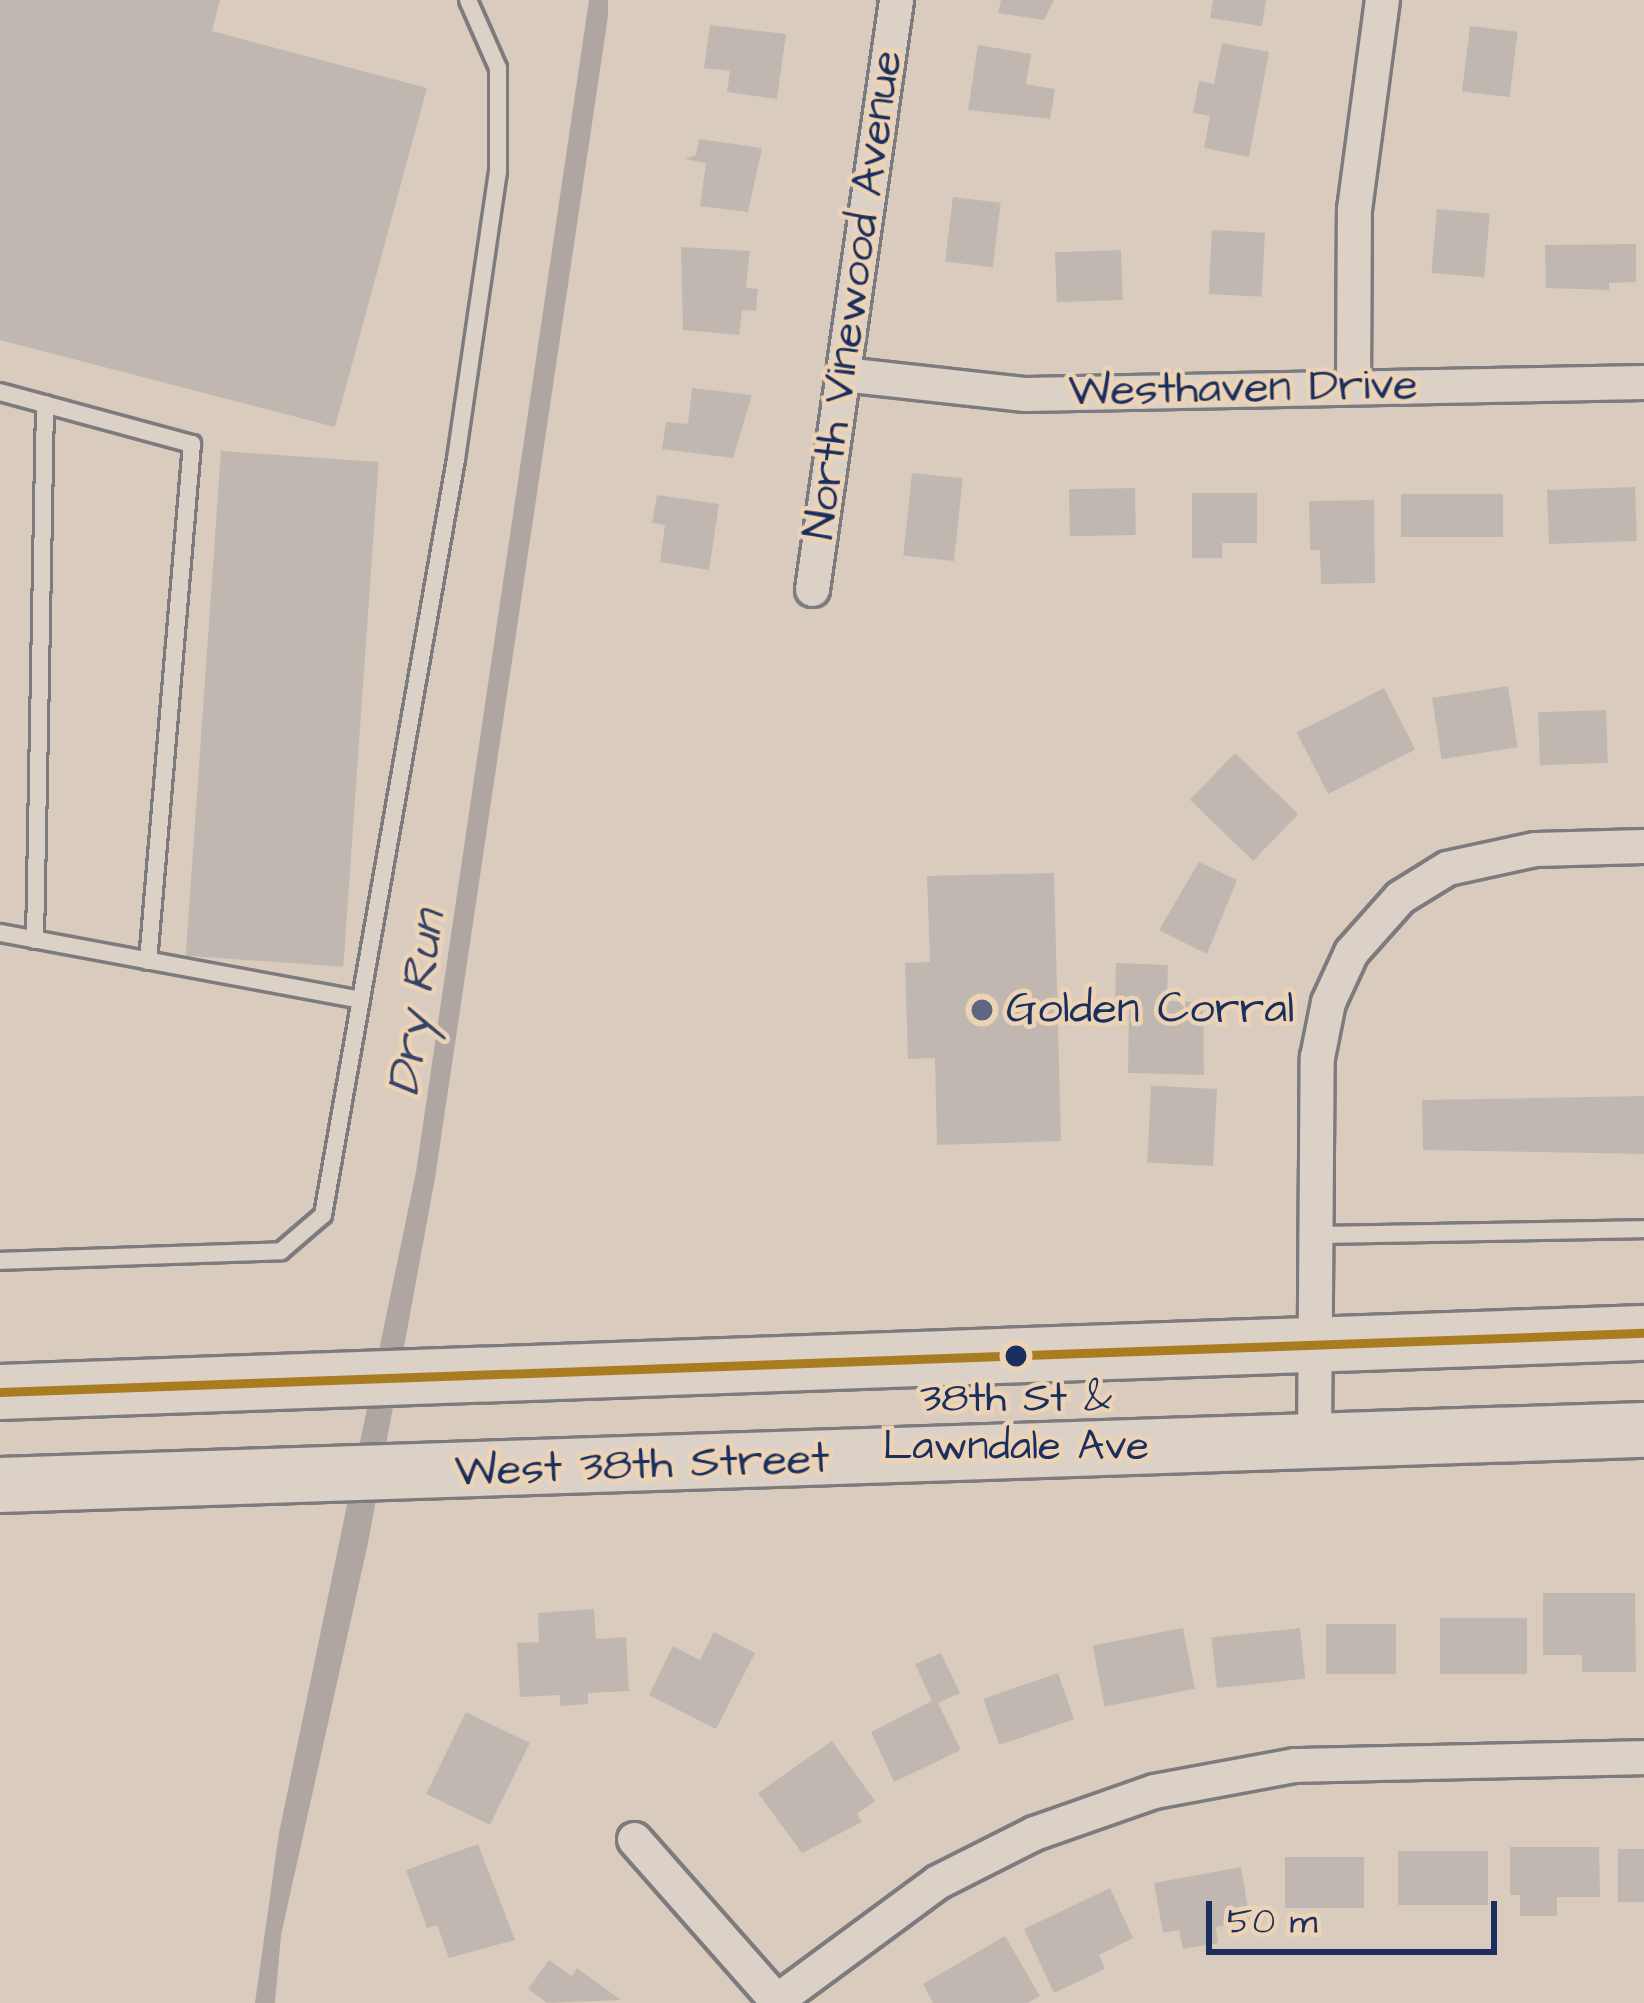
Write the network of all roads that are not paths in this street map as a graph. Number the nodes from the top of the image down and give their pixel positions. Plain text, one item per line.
1 (468, 0) edge
2 (896, 0) edge
3 (1382, 0) edge
4 (843, 374) junction
5 (1644, 382) edge
6 (1353, 387) junction
7 (0, 392) edge
8 (45, 404) junction
9 (812, 589) dead end
10 (1644, 846) edge
11 (0, 933) edge
12 (35, 940) junction
13 (148, 962) junction
14 (361, 1000) junction
15 (1644, 1229) edge
16 (1314, 1235) junction
17 (0, 1261) edge
18 (1644, 1333) edge
19 (1311, 1346) junction
20 (0, 1392) edge
21 (1644, 1430) edge
22 (1314, 1440) junction
23 (0, 1485) edge
24 (1644, 1757) edge
25 (634, 1838) dead end
26 (775, 2002) edge

1 - 14 lane
2 - 4 street, North Vinewood Avenue
3 - 6 street
4 - 6 street, Westhaven Drive
4 - 9 street, North Vinewood Avenue
5 - 6 street, Westhaven Drive
7 - 8 lane
8 - 12 lane
8 - 13 lane
10 - 16 street
11 - 12 lane
12 - 13 lane
13 - 14 lane
14 - 17 lane
15 - 16 lane
16 - 19 street
18 - 19 main road, West 38th Street
19 - 20 main road, West 38th Street
19 - 22 street
21 - 22 main road, West 38th Street
22 - 23 main road, West 38th Street
24 - 26 street
25 - 26 street

